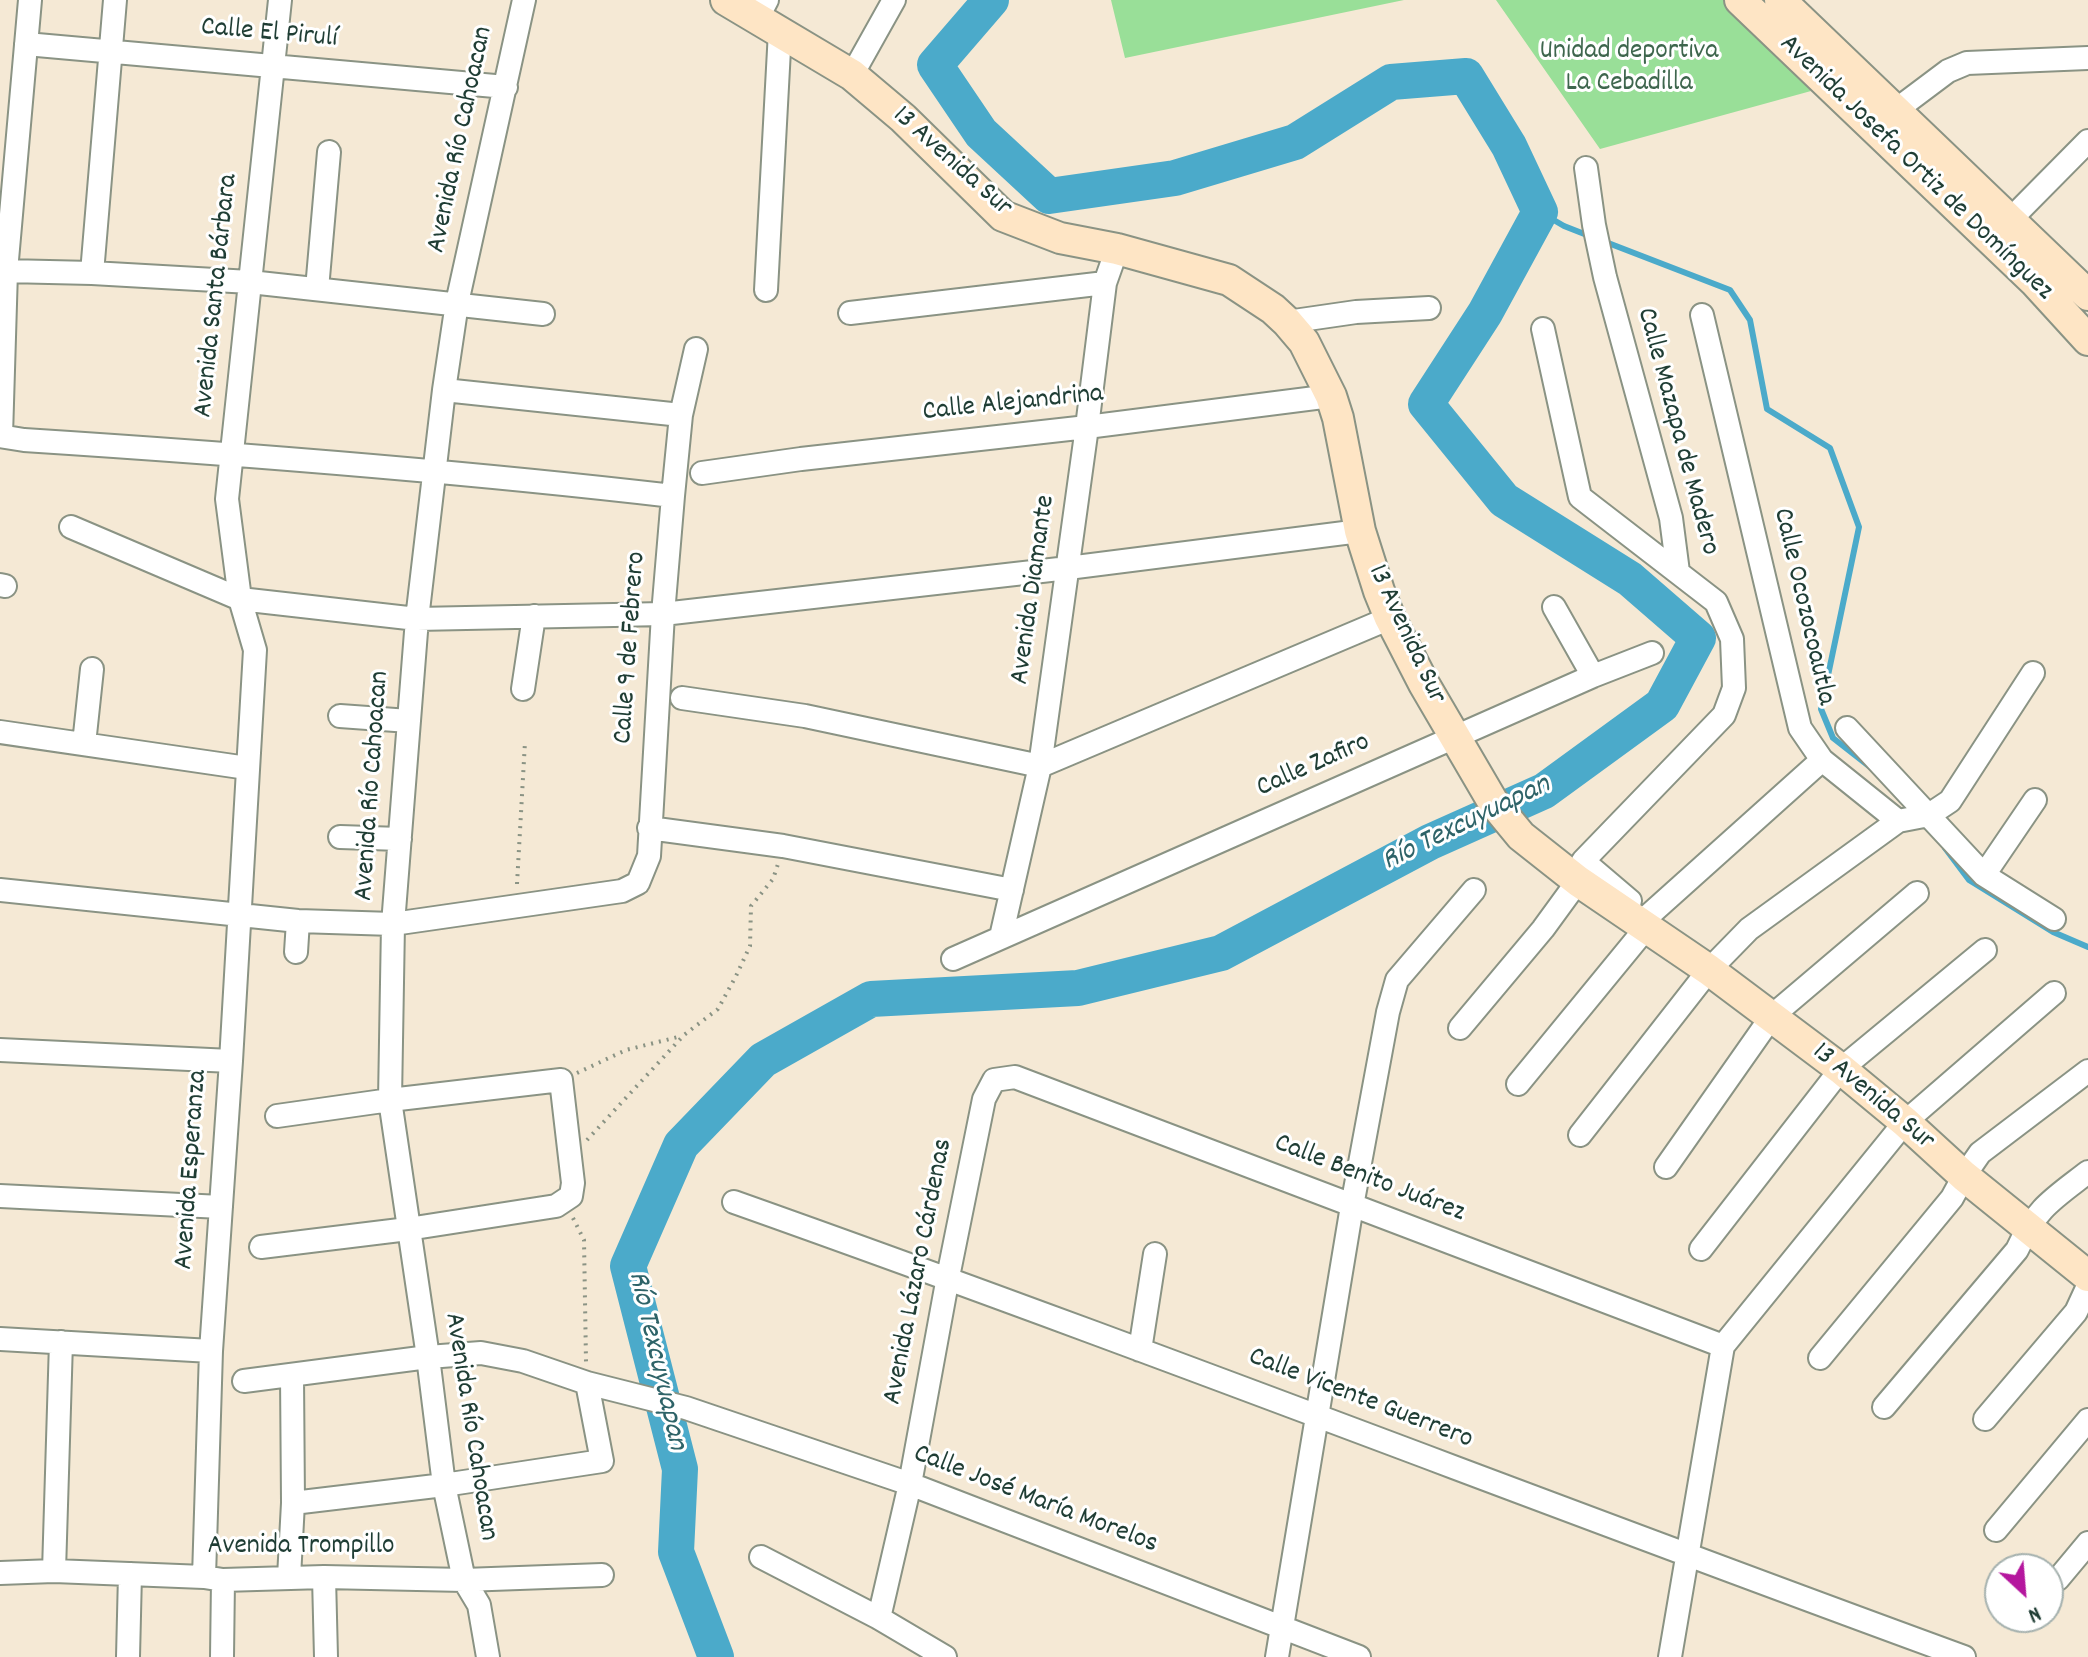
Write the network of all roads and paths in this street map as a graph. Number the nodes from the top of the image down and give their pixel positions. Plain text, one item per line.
1 (30, 0) edge
2 (115, 0) edge
3 (280, 0) edge
4 (524, 0) edge
5 (726, 0) edge
6 (894, 0) edge
7 (1740, 0) edge
8 (1780, 0) edge
9 (768, 17) edge
10 (26, 44) junction
11 (111, 51) junction
12 (2088, 58) edge
13 (273, 65) junction
14 (852, 75) junction
15 (506, 87) junction
16 (1896, 110) junction
17 (2088, 141) edge
18 (329, 152) dead end
19 (1586, 168) dead end
20 (2000, 229) junction
21 (1117, 249) junction
22 (6, 271) junction
23 (92, 273) junction
24 (250, 282) junction
25 (1105, 283) junction
26 (317, 289) junction
27 (766, 290) dead end
28 (2088, 295) edge
29 (457, 303) junction
30 (1429, 308) dead end
31 (850, 313) dead end
32 (543, 314) dead end
33 (1702, 315) dead end
34 (1287, 322) junction
35 (1543, 329) dead end
36 (2088, 340) edge
37 (696, 349) dead end
38 (444, 390) junction
39 (1331, 396) junction
40 (681, 415) junction
41 (1087, 427) junction
42 (0, 436) edge
43 (231, 453) junction
44 (434, 472) junction
45 (702, 473) dead end
46 (673, 496) junction
47 (71, 527) dead end
48 (1360, 531) junction
49 (1068, 568) junction
50 (1678, 572) junction
51 (240, 599) junction
52 (1554, 607) dead end
53 (663, 614) junction
54 (534, 616) junction
55 (1390, 618) junction
56 (417, 619) junction
57 (1652, 653) dead end
58 (92, 669) dead end
59 (2033, 673) dead end
60 (1593, 676) junction
61 (523, 689) dead end
62 (682, 698) dead end
63 (340, 716) dead end
64 (409, 721) junction
65 (1847, 728) dead end
66 (0, 732) edge
67 (1455, 739) junction
68 (525, 742) dead end
69 (84, 744) junction
70 (1822, 760) junction
71 (1040, 766) junction
72 (247, 768) junction
73 (2035, 800) dead end
74 (1929, 815) junction
75 (1898, 821) junction
76 (649, 828) junction
77 (340, 837) dead end
78 (400, 839) junction
79 (783, 846) junction
80 (1580, 871) junction
81 (1984, 875) junction
82 (0, 890) edge
83 (1012, 890) junction
84 (1474, 890) dead end
85 (1917, 893) dead end
86 (515, 907) junction
87 (239, 914) junction
88 (2054, 919) dead end
89 (298, 921) junction
90 (1647, 922) junction
91 (393, 924) junction
92 (1001, 937) junction
93 (1985, 950) dead end
94 (296, 952) dead end
95 (953, 959) dead end
96 (1709, 970) junction
97 (2054, 993) dead end
98 (1772, 1016) junction
99 (1460, 1028) dead end
100 (684, 1035) junction
101 (0, 1050) edge
102 (231, 1061) junction
103 (1841, 1069) junction
104 (2088, 1071) edge
105 (561, 1080) junction
106 (994, 1080) joint
107 (1518, 1084) dead end
108 (390, 1100) junction
109 (277, 1116) dead end
110 (1905, 1122) junction
111 (1580, 1135) dead end
112 (571, 1159) junction
113 (1666, 1167) dead end
114 (2088, 1172) edge
115 (1964, 1176) junction
116 (0, 1196) edge
117 (571, 1196) junction
118 (734, 1202) dead end
119 (1352, 1206) junction
120 (221, 1207) junction
121 (2027, 1228) junction
122 (408, 1229) junction
123 (261, 1247) dead end
124 (1701, 1249) dead end
125 (1155, 1254) dead end
126 (2088, 1276) edge
127 (948, 1277) junction
128 (2088, 1286) edge
129 (0, 1339) edge
130 (61, 1342) junction
131 (1723, 1346) junction
132 (1140, 1350) junction
133 (211, 1351) junction
134 (428, 1357) junction
135 (1820, 1358) dead end
136 (292, 1376) junction
137 (244, 1381) dead end
138 (587, 1383) junction
139 (1884, 1407) dead end
140 (1316, 1416) junction
141 (1985, 1419) dead end
142 (2088, 1420) edge
143 (910, 1484) junction
144 (444, 1485) junction
145 (293, 1503) junction
146 (1996, 1530) dead end
147 (2088, 1543) edge
148 (1686, 1556) junction
149 (761, 1557) dead end
150 (54, 1571) junction
151 (2064, 1572) edge
152 (0, 1573) edge
153 (130, 1574) junction
154 (602, 1575) dead end
155 (289, 1577) junction
156 (324, 1577) junction
157 (214, 1579) junction
158 (464, 1580) junction
159 (879, 1618) junction
160 (1282, 1628) junction
161 (128, 1657) edge
162 (222, 1657) edge
163 (326, 1657) edge
164 (488, 1657) edge
165 (945, 1657) edge
166 (1277, 1657) edge
167 (1359, 1657) edge
168 (1670, 1657) edge
169 (1964, 1657) edge

1 - 10 street
2 - 11 street
3 - 13 street, Avenida Santa Bárbara
4 - 15 street, Avenida Río Cahoacan
5 - 9 street, 13 Avenida Sur
6 - 14 street
7 - 20 street, Avenida Josefa Ortiz de Domínguez
8 - 16 street, Avenida Josefa Ortiz de Domínguez
9 - 14 street, 13 Avenida Sur
9 - 27 street
10 - 11 street, Calle El Pirulí
10 - 22 street
11 - 13 street, Calle El Pirulí
11 - 23 street
12 - 16 street
13 - 15 street, Calle El Pirulí
13 - 24 street, Avenida Santa Bárbara
14 - 21 street, 13 Avenida Sur
15 - 29 street, Avenida Río Cahoacan
16 - 20 street, Avenida Josefa Ortiz de Domínguez
17 - 20 street
18 - 26 street
19 - 50 street, Calle Mazapa de Madero
20 - 28 street, Avenida Josefa Ortiz de Domínguez
20 - 36 street, Avenida Josefa Ortiz de Domínguez
21 - 25 street, Avenida Diamante
21 - 34 street, 13 Avenida Sur
22 - 23 street
22 - 42 street
23 - 24 street
24 - 26 street
24 - 43 street, Avenida Santa Bárbara
25 - 31 street
25 - 41 street, Avenida Diamante
26 - 29 street
29 - 32 street
29 - 38 street, Avenida Río Cahoacan
30 - 34 street
33 - 70 street, Calle Ocozocoautla
34 - 39 street, 13 Avenida Sur
35 - 50 street
37 - 40 street, Calle 9 de Febrero
38 - 40 street
38 - 44 street, Avenida Río Cahoacan
39 - 41 street, Calle Alejandrina
39 - 48 street, 13 Avenida Sur
40 - 46 street, Calle 9 de Febrero
41 - 45 street, Calle Alejandrina
41 - 49 street, Avenida Diamante
42 - 43 street
43 - 44 street
43 - 51 street, Avenida Santa Bárbara
44 - 46 street
44 - 56 street, Avenida Río Cahoacan
46 - 53 street, Calle 9 de Febrero
47 - 51 street
48 - 49 street
48 - 55 street, 13 Avenida Sur
49 - 53 street
49 - 71 street, Avenida Diamante
50 - 80 street, Calle Mazapa de Madero
51 - 56 street
51 - 72 street, Avenida Santa Bárbara
52 - 60 street
53 - 54 street
53 - 76 street, Calle 9 de Febrero
54 - 56 street
54 - 61 street
55 - 67 street, 13 Avenida Sur
55 - 71 street
56 - 64 street, Avenida Río Cahoacan
57 - 60 street, Calle Zafiro
58 - 69 street
59 - 74 street
60 - 67 street, Calle Zafiro
62 - 71 street
63 - 64 street
64 - 78 street, Avenida Río Cahoacan
65 - 74 street
66 - 69 street
67 - 80 street, 13 Avenida Sur
67 - 92 street, Calle Zafiro
68 - 86 path
69 - 72 street
70 - 75 street, Calle Ocozocoautla
70 - 90 street
71 - 83 street, Avenida Diamante
72 - 87 street, Avenida Esperanza
73 - 81 street
74 - 75 street
74 - 81 street
75 - 96 street
76 - 79 street
76 - 86 street, Calle 9 de Febrero
77 - 78 street
78 - 91 street, Avenida Río Cahoacan
79 - 83 street
79 - 100 path
80 - 90 street, 13 Avenida Sur
80 - 99 street, Calle Mazapa de Madero
81 - 88 street
82 - 87 street
83 - 92 street, Avenida Diamante
84 - 119 street
85 - 98 street
86 - 91 street
87 - 89 street
87 - 102 street, Avenida Esperanza
89 - 91 street
89 - 94 street
90 - 96 street, 13 Avenida Sur
90 - 107 street
91 - 108 street, Avenida Río Cahoacan
92 - 95 street, Calle Zafiro
93 - 103 street
96 - 98 street, 13 Avenida Sur
96 - 111 street
97 - 110 street
98 - 103 street, 13 Avenida Sur
98 - 113 street
100 - 105 path
100 - 112 path
101 - 102 street
102 - 120 street, Avenida Esperanza
103 - 110 street, 13 Avenida Sur
103 - 124 street
104 - 115 street
105 - 108 street
105 - 112 street
106 - 119 street, Calle Benito Juárez
106 - 127 street, Avenida Lázaro Cárdenas
108 - 109 street
108 - 122 street, Avenida Río Cahoacan
110 - 115 street, 13 Avenida Sur
110 - 131 street
112 - 117 street
114 - 121 street
115 - 121 street, 13 Avenida Sur
115 - 135 street
116 - 120 street
117 - 122 street
117 - 138 path
118 - 127 street, Calle Vicente Guerrero
119 - 131 street, Calle Benito Juárez
119 - 140 street
120 - 133 street, Avenida Esperanza
121 - 126 street, 13 Avenida Sur
121 - 139 street
122 - 123 street
122 - 134 street, Avenida Río Cahoacan
125 - 132 street
127 - 132 street, Calle Vicente Guerrero
127 - 143 street, Avenida Lázaro Cárdenas
128 - 141 street
129 - 130 street
130 - 133 street
130 - 150 street
131 - 148 street
132 - 140 street, Calle Vicente Guerrero
133 - 157 street, Avenida Esperanza
134 - 136 street, Calle José María Morelos
134 - 138 street, Calle José María Morelos
134 - 144 street, Avenida Río Cahoacan
136 - 137 street, Calle José María Morelos
136 - 145 street
138 - 143 street, Calle José María Morelos
138 - 144 street
140 - 148 street, Calle Vicente Guerrero
140 - 160 street
142 - 146 street
143 - 159 street, Avenida Lázaro Cárdenas
143 - 160 street, Calle José María Morelos
144 - 145 street
144 - 158 street, Avenida Río Cahoacan
145 - 155 street
147 - 151 street
148 - 168 street
148 - 169 street, Calle Vicente Guerrero
149 - 159 street
150 - 152 street, Avenida Trompillo
150 - 153 street, Avenida Trompillo
153 - 157 street, Avenida Trompillo
153 - 161 street
154 - 158 street, Avenida Trompillo
155 - 156 street, Avenida Trompillo
155 - 157 street, Avenida Trompillo
156 - 158 street, Avenida Trompillo
156 - 163 street
157 - 162 street, Avenida Esperanza
158 - 164 street, Avenida Río Cahoacan
159 - 165 street
160 - 166 street
160 - 167 street, Calle José María Morelos

